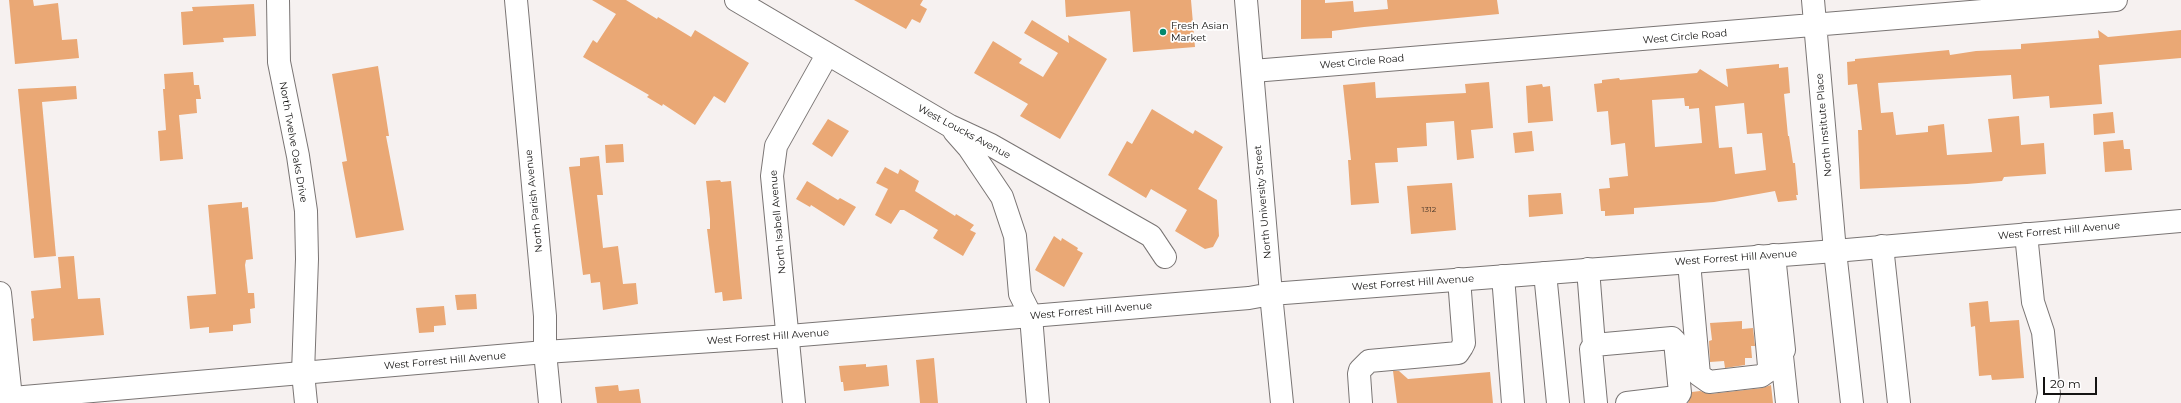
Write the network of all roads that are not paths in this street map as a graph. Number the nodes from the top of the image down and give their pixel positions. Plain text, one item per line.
1 (278, 0) edge
2 (516, 0) edge
3 (736, 0) edge
4 (1246, 0) edge
5 (1813, 0) edge
6 (2116, 0) edge
7 (1815, 26) junction
8 (827, 54) junction
9 (1253, 71) junction
10 (950, 126) junction
11 (2177, 222) edge
12 (2026, 234) junction
13 (1882, 246) junction
14 (1834, 250) junction
15 (1767, 256) junction
16 (1165, 257) dead end
17 (1689, 262) junction
18 (1588, 270) junction
19 (1545, 273) junction
20 (1503, 276) junction
21 (1459, 279) junction
22 (0, 293) edge
23 (1271, 294) junction
24 (1031, 316) junction
25 (789, 336) junction
26 (1686, 343) junction
27 (1594, 345) junction
28 (545, 352) junction
29 (1776, 361) junction
30 (303, 373) junction
31 (1680, 398) edge
32 (5, 399) edge
33 (63, 399) edge
34 (306, 403) edge
35 (550, 403) edge
36 (794, 403) edge
37 (1038, 403) edge
38 (1282, 403) edge
39 (1361, 403) edge
40 (1513, 403) edge
41 (1558, 403) edge
42 (1596, 403) edge
43 (1627, 403) edge
44 (1787, 403) edge
45 (1852, 403) edge
46 (1899, 403) edge
47 (2047, 403) edge

1 - 30 street, North Twelve Oaks Drive
2 - 28 street, North Parish Avenue
3 - 8 street, West Loucks Avenue
4 - 9 street, North University Street
5 - 7 street, North Institute Place
6 - 7 street, West Circle Road
7 - 9 street, West Circle Road
7 - 14 street, North Institute Place
8 - 10 street, West Loucks Avenue
8 - 25 street, North Isabell Avenue
9 - 23 street, North University Street
10 - 16 street, West Loucks Avenue
10 - 24 street
11 - 12 street, West Forrest Hill Avenue
12 - 13 street, West Forrest Hill Avenue
12 - 47 street
13 - 14 street, West Forrest Hill Avenue
13 - 46 street
14 - 15 street, West Forrest Hill Avenue
14 - 45 street, North Institute Place
15 - 17 street, West Forrest Hill Avenue
15 - 29 street
17 - 18 street, West Forrest Hill Avenue
17 - 26 street
18 - 19 street, West Forrest Hill Avenue
18 - 27 street
19 - 20 street, West Forrest Hill Avenue
19 - 41 street
20 - 21 street, West Forrest Hill Avenue
20 - 40 street
21 - 23 street, West Forrest Hill Avenue
21 - 39 street
22 - 32 street
23 - 24 street, West Forrest Hill Avenue
23 - 38 street, North University Street
24 - 25 street, West Forrest Hill Avenue
24 - 37 street
25 - 28 street, West Forrest Hill Avenue
25 - 36 street, North Isabell Avenue
26 - 27 street
26 - 29 street
26 - 31 street
27 - 42 street
28 - 30 street, West Forrest Hill Avenue
28 - 35 street, North Parish Avenue
29 - 44 street
30 - 33 street, West Forrest Hill Avenue
30 - 34 street, North Twelve Oaks Drive
31 - 43 street
32 - 33 street, West Forrest Hill Avenue

